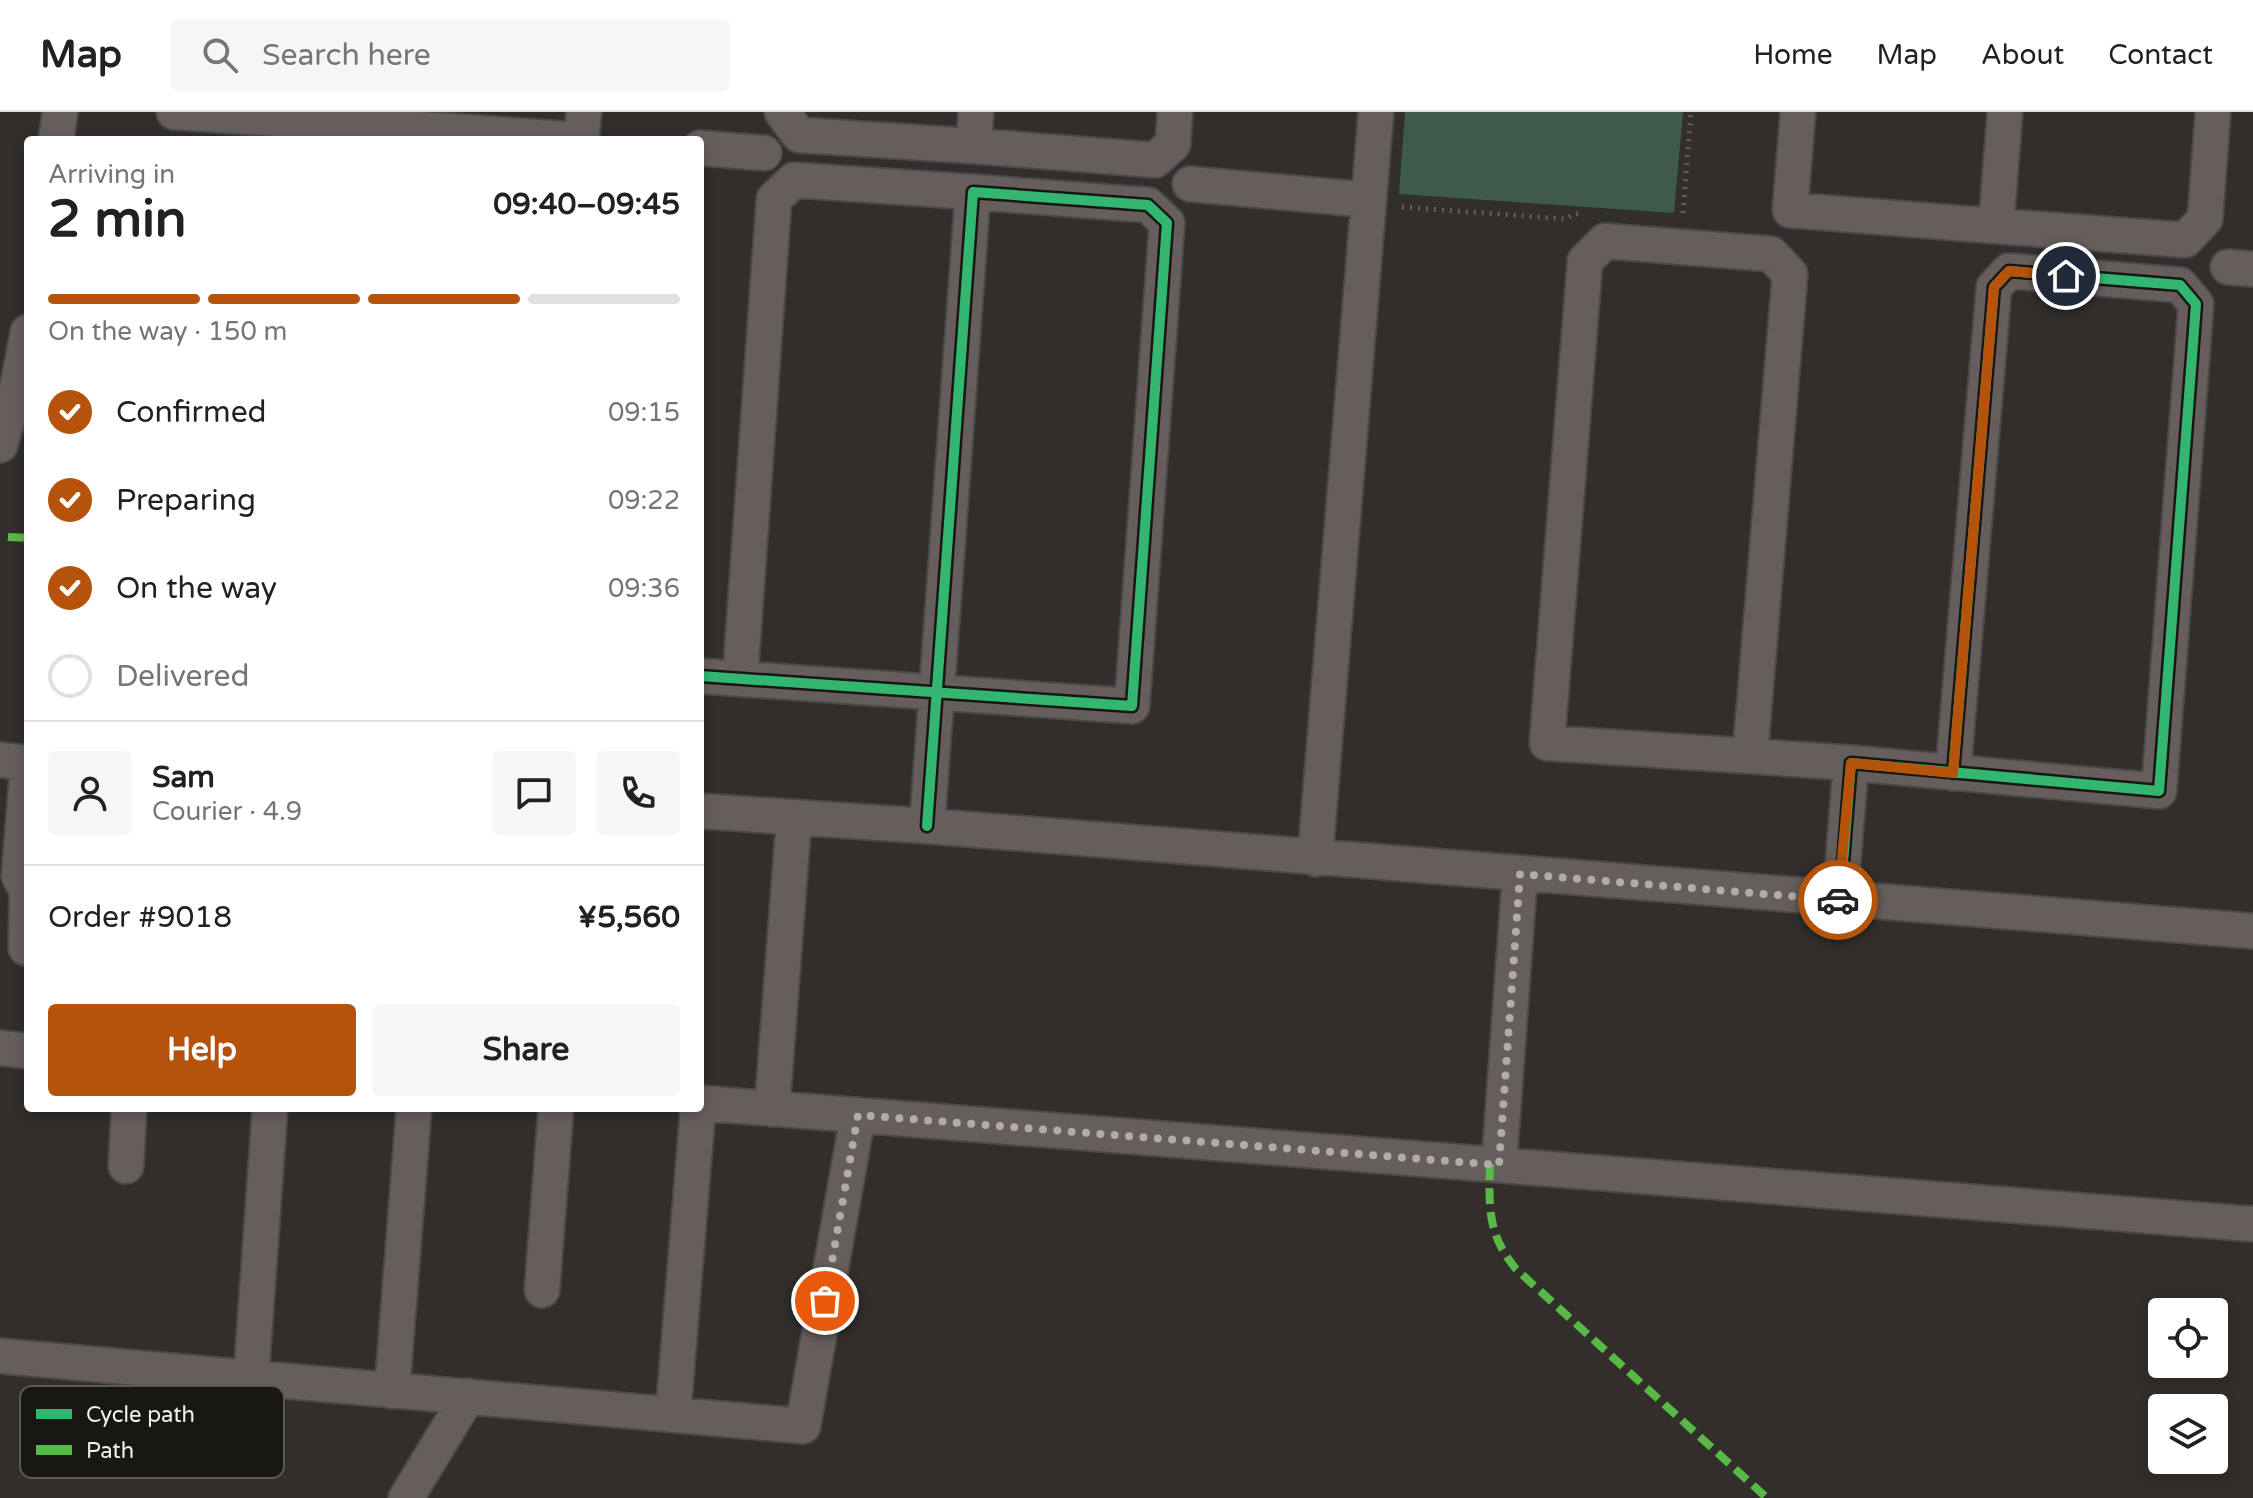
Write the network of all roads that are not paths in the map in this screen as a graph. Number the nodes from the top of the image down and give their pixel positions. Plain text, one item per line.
1 (60, 112) edge
2 (174, 112) edge
3 (584, 112) edge
4 (782, 112) edge
5 (976, 112) edge
6 (1175, 112) edge
7 (1376, 112) edge
8 (1798, 112) edge
9 (2005, 112) edge
10 (2213, 112) edge
11 (57, 136) edge
12 (524, 136) edge
13 (582, 136) edge
14 (974, 146) junction
15 (704, 148) edge
16 (764, 153) dead end
17 (1190, 184) dead end
18 (973, 192) junction
19 (1369, 200) junction
20 (1996, 226) junction
21 (24, 353) edge
22 (0, 445) edge
23 (704, 676) edge
24 (740, 679) junction
25 (937, 694) junction
26 (1750, 756) junction
27 (0, 760) edge
28 (24, 763) edge
29 (1851, 763) junction
30 (1953, 773) junction
31 (704, 811) edge
32 (24, 813) edge
33 (794, 818) junction
34 (927, 826) junction
35 (1315, 859) junction
36 (1520, 874) junction
37 (24, 885) edge
38 (1840, 900) junction
39 (2253, 931) edge
40 (0, 1048) edge
41 (24, 1051) edge
42 (704, 1106) edge
43 (772, 1109) junction
44 (129, 1112) edge
45 (270, 1112) edge
46 (414, 1112) edge
47 (556, 1112) edge
48 (698, 1112) edge
49 (858, 1115) junction
50 (1499, 1165) junction
51 (126, 1166) dead end
52 (2253, 1224) edge
53 (542, 1290) dead end
54 (0, 1356) edge
55 (251, 1379) junction
56 (392, 1391) junction
57 (468, 1396) junction
58 (673, 1415) junction
59 (406, 1498) edge

1 - 11 street
2 - 12 street
3 - 13 street
4 - 14 street
5 - 14 street
6 - 14 street
7 - 19 street
8 - 20 street
9 - 20 street
10 - 20 street
15 - 16 street
17 - 19 street
18 - 24 street
18 - 25 street
18 - 25 street
19 - 35 street
21 - 22 street
23 - 24 street
24 - 25 street
25 - 34 street
26 - 26 street
26 - 29 street
27 - 28 street
29 - 30 street
29 - 38 street
30 - 30 street
31 - 33 street
32 - 37 street
33 - 34 street
33 - 43 street
34 - 35 street
35 - 36 street
36 - 38 street
36 - 50 street
38 - 39 street
40 - 41 street
42 - 43 street
43 - 49 street
44 - 51 street
45 - 55 street
46 - 56 street
47 - 53 street
48 - 58 street
49 - 50 street
49 - 58 street
50 - 52 street
54 - 55 street
55 - 56 street
56 - 57 street
57 - 58 street
57 - 59 street

